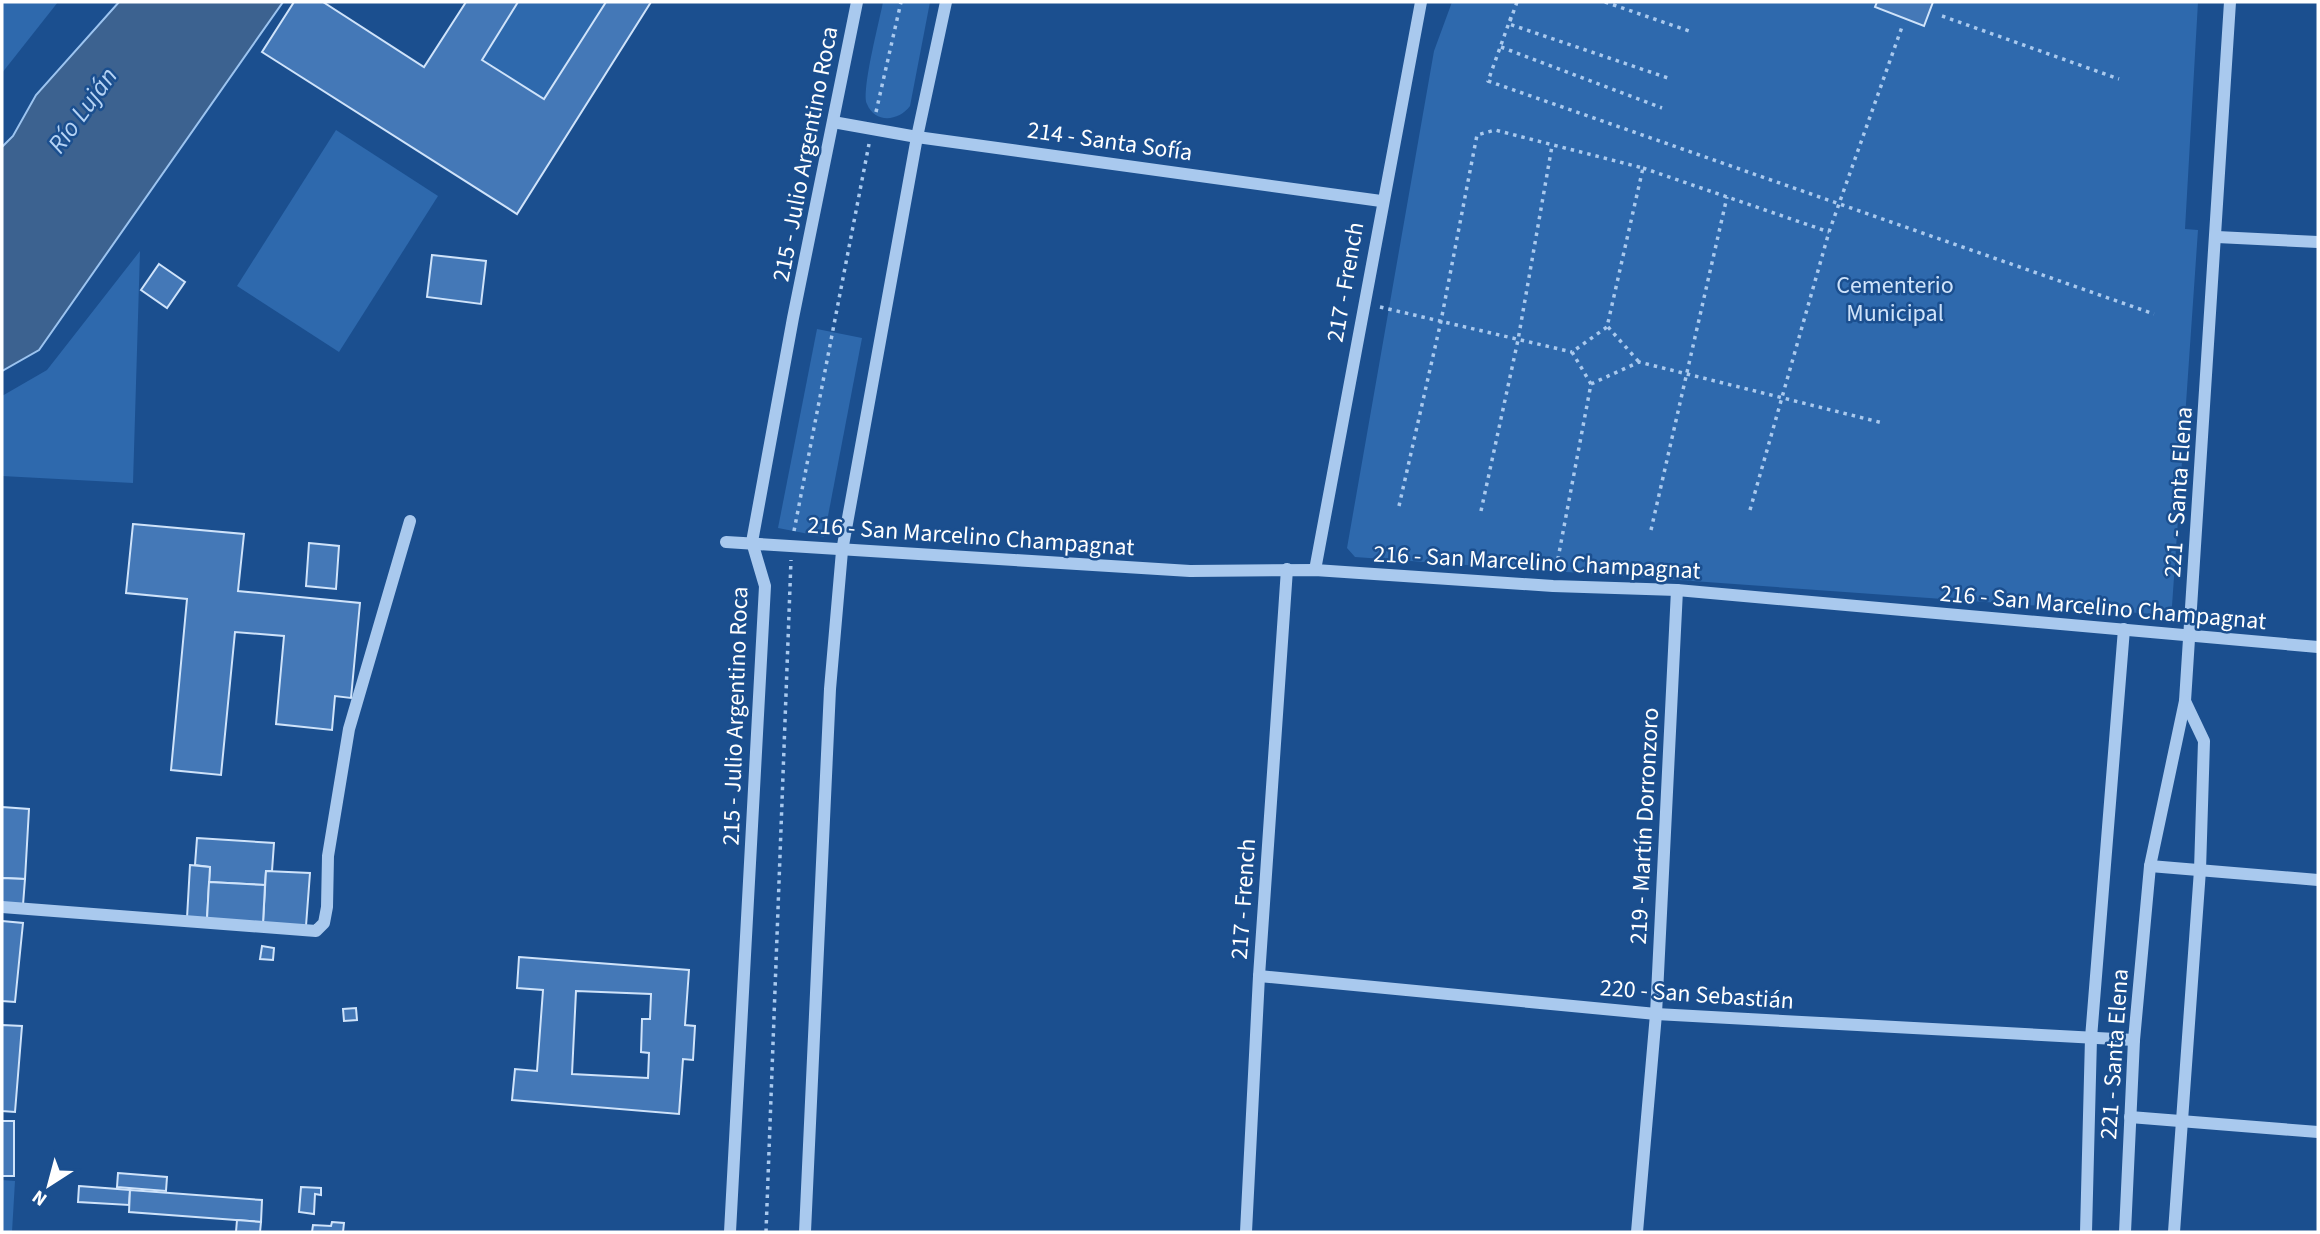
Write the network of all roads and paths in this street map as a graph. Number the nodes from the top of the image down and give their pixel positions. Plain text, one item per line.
1 (857, 2) edge
2 (901, 2) edge
3 (946, 2) edge
4 (1421, 2) edge
5 (1517, 2) edge
6 (1605, 2) edge
7 (2230, 2) edge
8 (1942, 16) dead end
9 (1511, 17) junction
10 (1903, 24) dead end
11 (1692, 32) dead end
12 (1501, 47) junction
13 (1668, 78) dead end
14 (2119, 79) dead end
15 (1662, 108) dead end
16 (833, 122) junction
17 (872, 128) junction
18 (917, 137) junction
19 (1552, 145) junction
20 (1643, 168) junction
21 (1727, 197) junction
22 (1381, 201) junction
23 (1839, 202) junction
24 (1829, 232) junction
25 (2217, 237) junction
26 (2318, 242) edge
27 (1363, 304) junction
28 (2154, 314) dead end
29 (1441, 321) junction
30 (1607, 327) junction
31 (1518, 340) junction
32 (1572, 352) junction
33 (1639, 362) junction
34 (1688, 374) junction
35 (1591, 384) junction
36 (1782, 397) junction
37 (1882, 423) dead end
38 (1399, 506) dead end
39 (1751, 510) dead end
40 (1481, 511) dead end
41 (411, 521) dead end
42 (1651, 530) dead end
43 (726, 542) dead end
44 (752, 542) junction
45 (792, 546) junction
46 (842, 551) junction
47 (1287, 569) junction
48 (1315, 570) junction
49 (1553, 586) junction
50 (1677, 590) junction
51 (2124, 629) junction
52 (2188, 637) junction
53 (2318, 647) edge
54 (2185, 701) junction
55 (2150, 866) junction
56 (2200, 870) junction
57 (2318, 880) edge
58 (2, 907) edge
59 (1259, 976) junction
60 (1656, 1014) junction
61 (2091, 1038) junction
62 (2134, 1040) junction
63 (2130, 1117) junction
64 (2184, 1121) junction
65 (2318, 1132) edge
66 (730, 1232) edge
67 (766, 1232) edge
68 (805, 1232) edge
69 (1246, 1232) edge
70 (1637, 1232) edge
71 (2086, 1232) edge
72 (2125, 1232) edge
73 (2174, 1232) edge

1 - 16 street, 215 - Julio Argentino Roca
2 - 17 path
3 - 18 street
4 - 22 street, 217 - French
5 - 9 path
6 - 11 path
7 - 25 street, 221 - Santa Elena
8 - 14 path
9 - 12 path
9 - 13 path
10 - 23 path
12 - 15 path
12 - 23 path
16 - 17 street, 214 - Santa Sofía
16 - 44 street, 215 - Julio Argentino Roca
17 - 18 street, 214 - Santa Sofía
17 - 45 path
18 - 22 street, 214 - Santa Sofía
18 - 46 street
19 - 20 path
19 - 29 path
19 - 31 path
20 - 21 path
20 - 30 path
21 - 24 path
21 - 34 path
22 - 27 street, 217 - French
23 - 24 path
23 - 28 path
24 - 36 path
25 - 26 street
25 - 52 street, 221 - Santa Elena
27 - 29 path
27 - 48 street, 217 - French
29 - 31 path
29 - 38 path
30 - 32 path
30 - 33 path
31 - 32 path
31 - 40 path
32 - 35 path
33 - 34 path
33 - 35 path
34 - 36 path
34 - 42 path
35 - 49 path
36 - 37 path
36 - 39 path
41 - 58 street
43 - 44 street, 216 - San Marcelino Champagnat
44 - 45 street, 216 - San Marcelino Champagnat
44 - 66 street, 215 - Julio Argentino Roca
45 - 46 street, 216 - San Marcelino Champagnat
45 - 67 path
46 - 47 street, 216 - San Marcelino Champagnat
46 - 68 street
47 - 48 street, 216 - San Marcelino Champagnat
47 - 59 street, 217 - French
48 - 49 street, 216 - San Marcelino Champagnat
49 - 50 street, 216 - San Marcelino Champagnat
50 - 51 street, 216 - San Marcelino Champagnat
50 - 60 street, 219 - Martín Dorronzoro
51 - 52 street, 216 - San Marcelino Champagnat
51 - 61 street
52 - 53 street, 216 - San Marcelino Champagnat
52 - 54 street, 221 - Santa Elena
54 - 55 street, 221 - Santa Elena
54 - 56 street
55 - 56 street
55 - 62 street, 221 - Santa Elena
56 - 57 street
56 - 64 street
59 - 60 street, 220 - San Sebastián
59 - 69 street, 217 - French
60 - 61 street, 220 - San Sebastián
60 - 70 street, 219 - Martín Dorronzoro
61 - 62 street, 220 - San Sebastián
61 - 71 street
62 - 63 street, 221 - Santa Elena
63 - 64 street
63 - 72 street, 221 - Santa Elena
64 - 65 street
64 - 73 street

